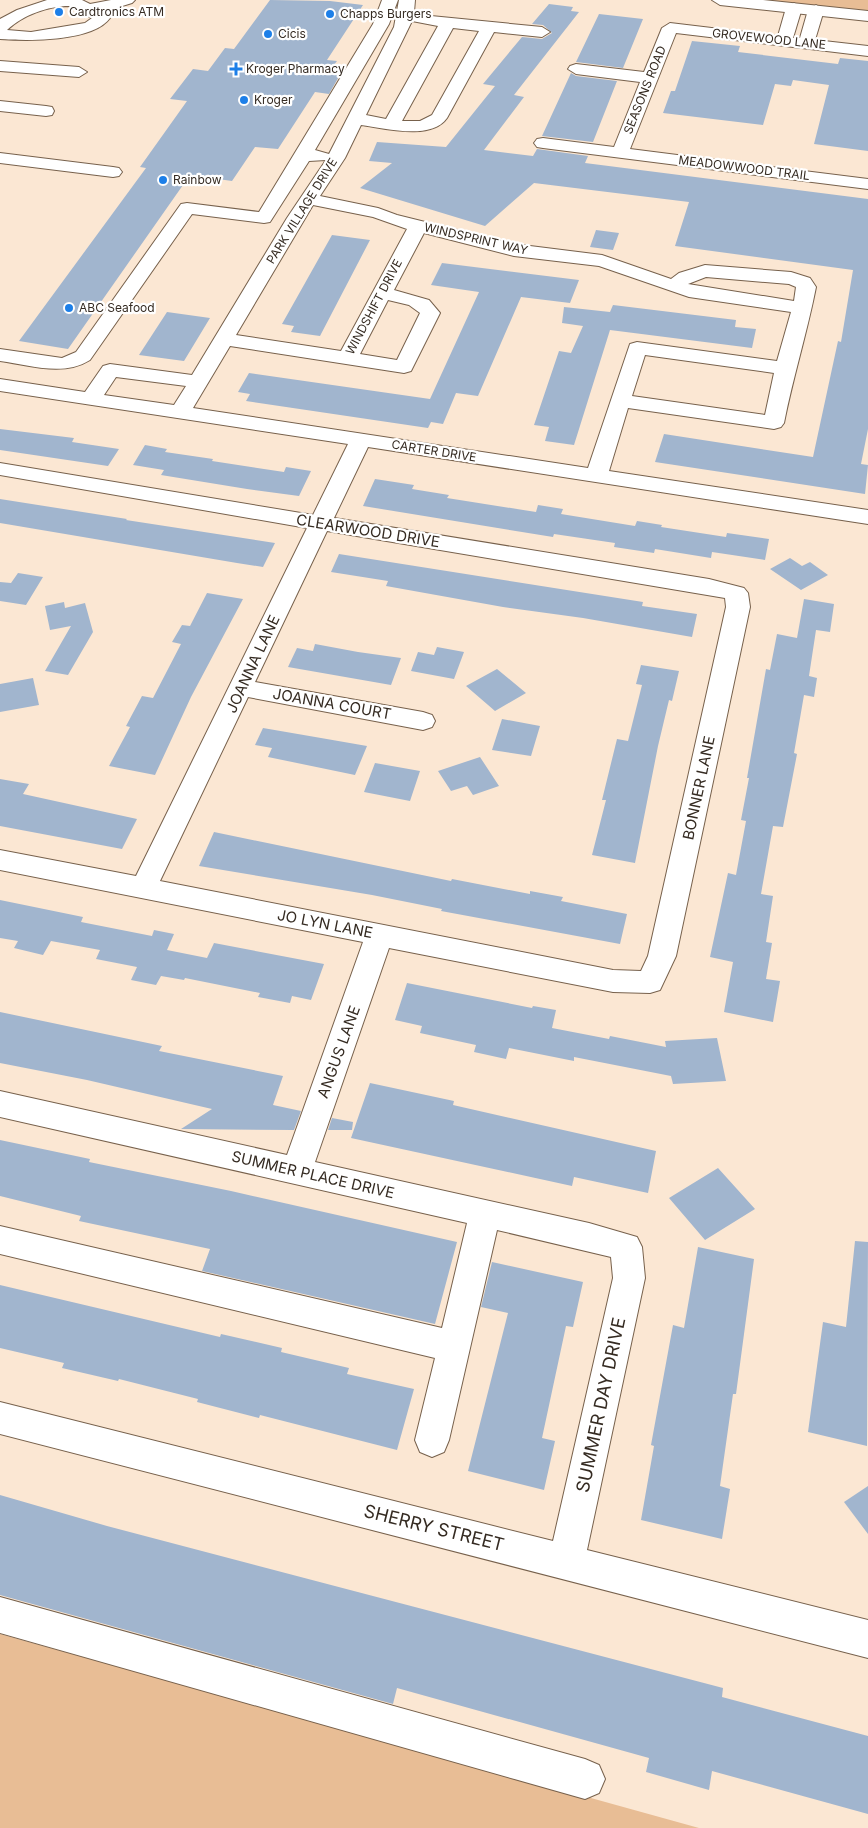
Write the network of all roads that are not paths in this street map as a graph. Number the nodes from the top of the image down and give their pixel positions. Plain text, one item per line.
1 (127, 0) edge
2 (390, 0) edge
3 (720, 0) edge
4 (406, 7) edge
5 (794, 8) junction
6 (91, 10) junction
7 (816, 10) junction
8 (868, 16) edge
9 (448, 23) junction
10 (489, 27) junction
11 (0, 28) edge
12 (670, 28) joint
13 (542, 32) dead end
14 (0, 34) edge
15 (784, 41) junction
16 (806, 44) junction
17 (868, 50) edge
18 (0, 66) edge
19 (576, 69) dead end
20 (79, 72) dead end
21 (650, 78) junction
22 (0, 81) edge
23 (47, 86) dead end
24 (0, 106) edge
25 (46, 111) dead end
26 (358, 119) junction
27 (392, 123) junction
28 (543, 143) dead end
29 (620, 153) junction
30 (304, 155) junction
31 (0, 158) edge
32 (336, 158) junction
33 (113, 172) dead end
34 (868, 184) edge
35 (308, 199) junction
36 (296, 218) junction
37 (391, 219) junction
38 (418, 226) junction
39 (673, 286) junction
40 (382, 293) junction
41 (802, 308) junction
42 (224, 339) junction
43 (0, 355) edge
44 (347, 359) junction
45 (785, 368) junction
46 (198, 382) junction
47 (0, 385) edge
48 (91, 399) junction
49 (621, 401) junction
50 (180, 413) junction
51 (361, 440) junction
52 (0, 469) edge
53 (597, 476) junction
54 (868, 517) edge
55 (319, 524) junction
56 (736, 593) joint
57 (242, 688) junction
58 (423, 720) dead end
59 (0, 860) edge
60 (144, 888) junction
61 (380, 934) junction
62 (650, 982) joint
63 (0, 1104) edge
64 (297, 1170) junction
65 (485, 1215) junction
66 (0, 1240) edge
67 (626, 1248) joint
68 (455, 1347) junction
69 (0, 1418) edge
70 (432, 1440) dead end
71 (566, 1562) junction
72 (0, 1615) edge
73 (868, 1639) edge
74 (585, 1779) dead end

1 - 6 street
2 - 30 street
3 - 5 street
4 - 9 street
4 - 26 street, PARK VILLAGE DRIVE
5 - 7 street
5 - 15 street
6 - 11 street
6 - 14 street
7 - 8 street
7 - 16 street
9 - 10 street
9 - 27 street
10 - 13 street
10 - 27 street
12 - 15 street, GROVEWOOD LANE
12 - 21 street, SEASONS ROAD
15 - 16 street, GROVEWOOD LANE
16 - 17 street, GROVEWOOD LANE
18 - 20 street
19 - 21 street
21 - 29 street, SEASONS ROAD
22 - 23 street
24 - 25 street
26 - 27 street
26 - 32 street, PARK VILLAGE DRIVE
28 - 29 street, MEADOWWOOD TRAIL
29 - 34 street, MEADOWWOOD TRAIL
30 - 32 street
30 - 43 street
31 - 33 street
32 - 35 street, PARK VILLAGE DRIVE
35 - 36 street, PARK VILLAGE DRIVE
35 - 37 street, WINDSPRINT WAY
36 - 37 street
36 - 42 street, PARK VILLAGE DRIVE
37 - 38 street, WINDSPRINT WAY
38 - 39 street, WINDSPRINT WAY
38 - 40 street, WINDSHIFT DRIVE
39 - 41 street, WINDSPRINT WAY
39 - 41 street
40 - 44 street, WINDSHIFT DRIVE
40 - 44 street
41 - 45 street
42 - 44 street, WINDSHIFT DRIVE
42 - 46 street, PARK VILLAGE DRIVE
45 - 49 street
45 - 49 street
46 - 48 street
46 - 50 street, PARK VILLAGE DRIVE
47 - 48 street, CARTER DRIVE
48 - 50 street, CARTER DRIVE
49 - 53 street
50 - 51 street, CARTER DRIVE
51 - 53 street, CARTER DRIVE
51 - 55 street, JOANNA LANE
52 - 55 street, CLEARWOOD DRIVE
53 - 54 street, CARTER DRIVE
55 - 56 street, CLEARWOOD DRIVE
55 - 57 street, JOANNA LANE
56 - 62 street, BONNER LANE
57 - 58 street, JOANNA COURT
57 - 60 street, JOANNA LANE
59 - 60 street, JO LYN LANE
60 - 61 street, JO LYN LANE
61 - 62 street, JO LYN LANE
61 - 64 street, ANGUS LANE
63 - 64 street, SUMMER PLACE DRIVE
64 - 65 street, SUMMER PLACE DRIVE
65 - 67 street, SUMMER PLACE DRIVE
65 - 68 street
66 - 68 street
67 - 71 street, SUMMER DAY DRIVE
68 - 70 street
69 - 71 street, SHERRY STREET
71 - 73 street, SHERRY STREET
72 - 74 street

